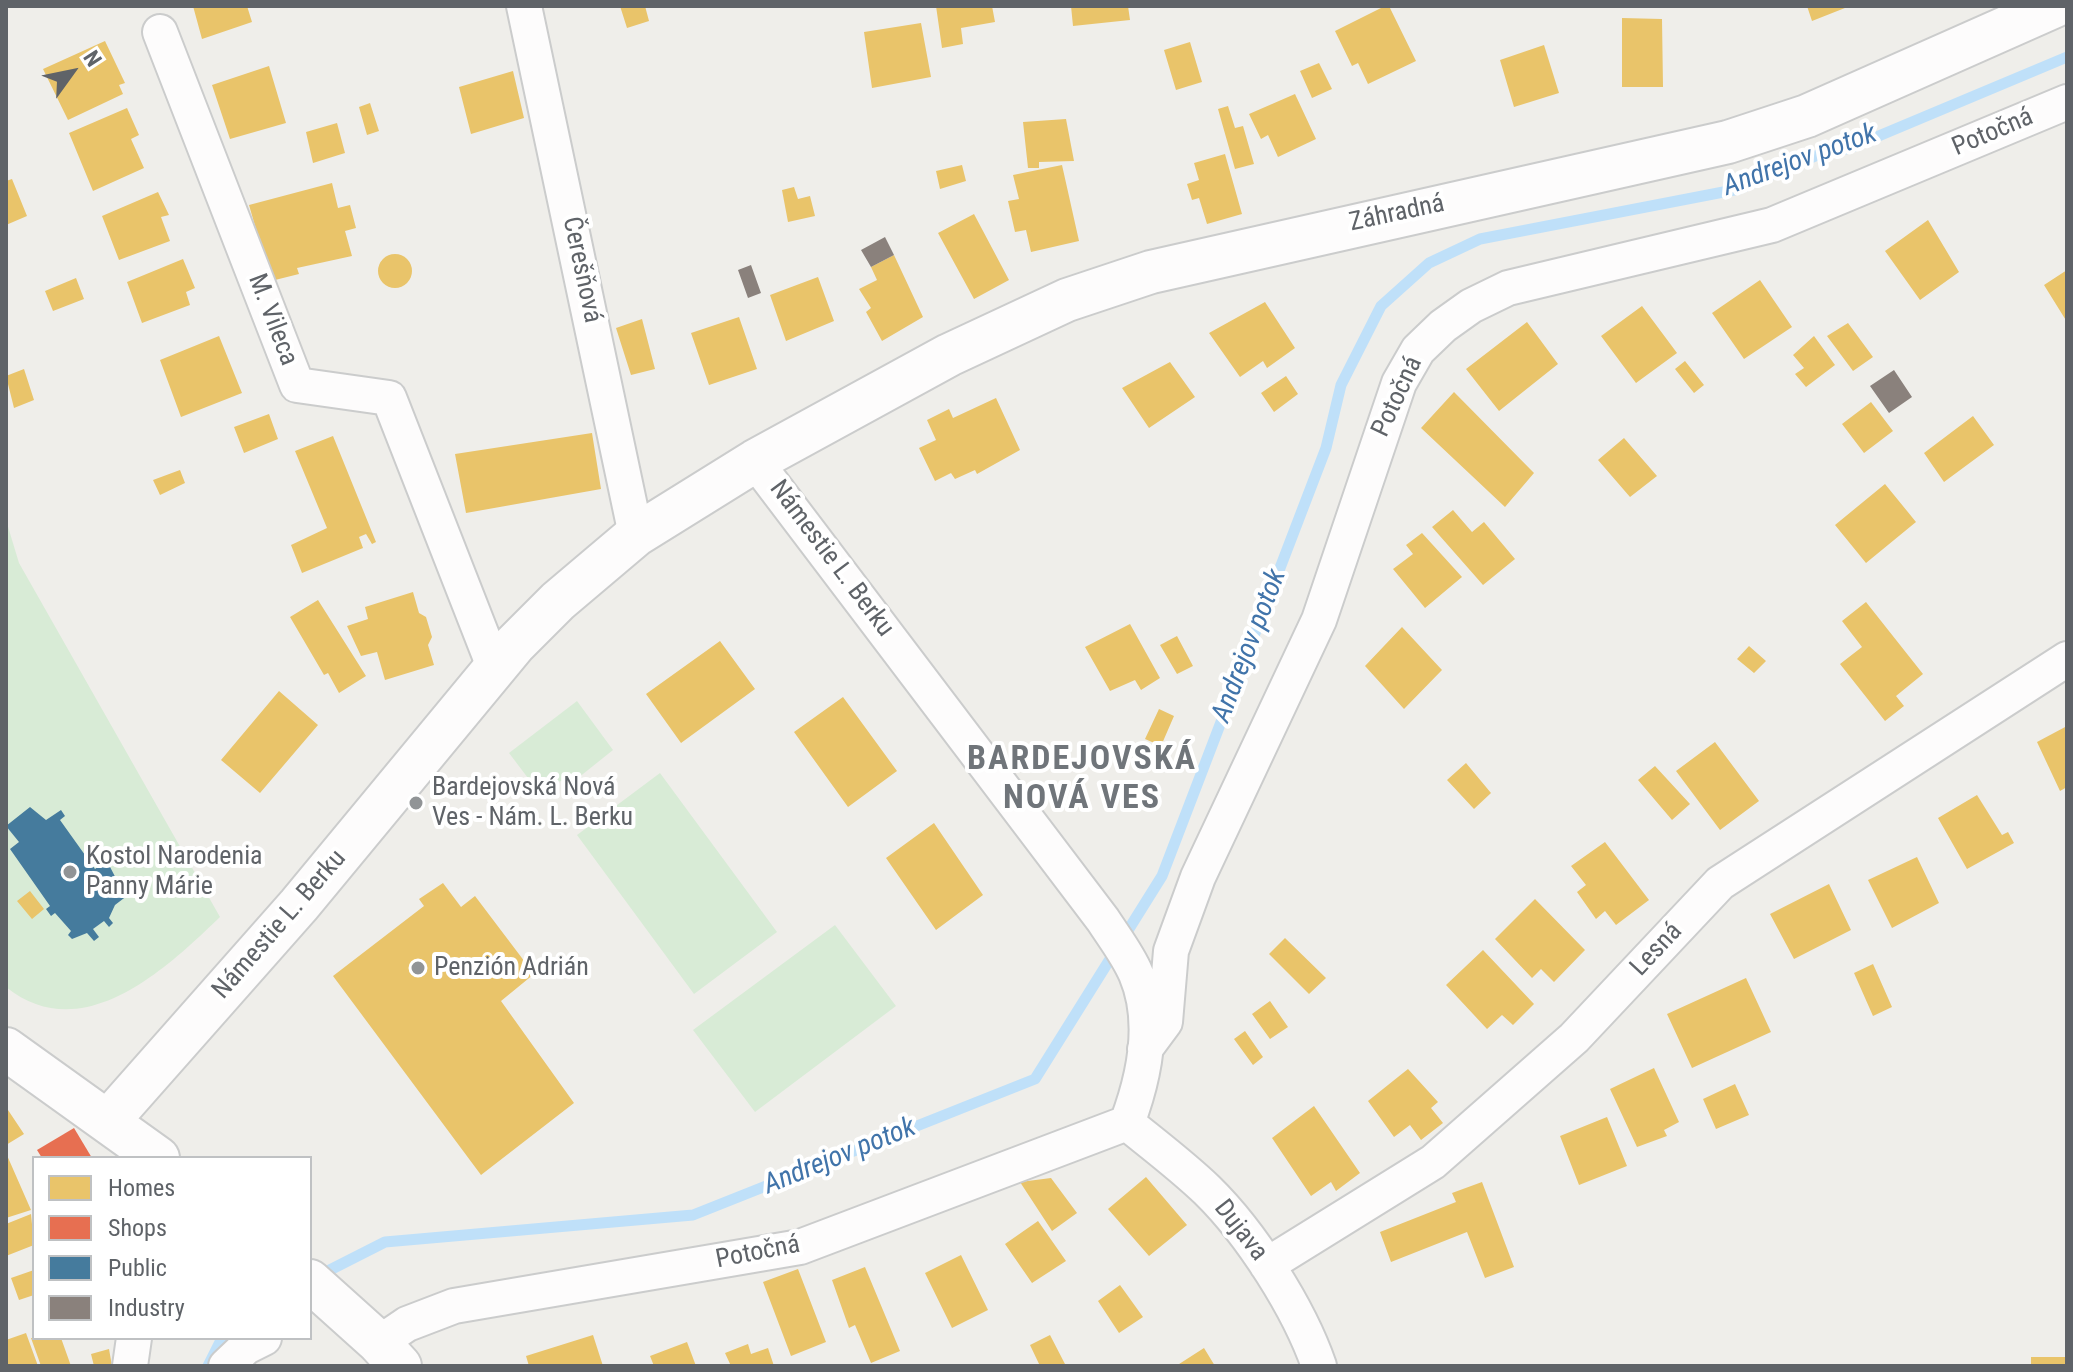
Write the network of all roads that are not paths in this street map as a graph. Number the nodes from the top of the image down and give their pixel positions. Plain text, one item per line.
1 (524, 6) edge
2 (2055, 6) edge
3 (160, 32) dead end
4 (2067, 102) edge
5 (755, 461) junction
6 (636, 535) junction
7 (2067, 659) edge
8 (495, 669) junction
9 (6, 1049) edge
10 (1145, 1049) junction
11 (109, 1120) junction
12 (1127, 1123) junction
13 (155, 1156) edge
14 (1267, 1265) junction
15 (318, 1299) edge
16 (134, 1340) edge
17 (260, 1340) edge
18 (390, 1354) edge
19 (130, 1366) edge
20 (226, 1366) edge
21 (1319, 1366) edge

1 - 6 street, Čerešňová
2 - 5 street, Záhradná
3 - 8 street, M. Vileca
4 - 10 street, Potočná
5 - 6 street, Námestie L. Berku
5 - 10 street, Námestie L. Berku
6 - 8 street, Námestie L. Berku
7 - 14 street, Lesná
8 - 11 street, Námestie L. Berku
9 - 11 street
10 - 12 street, Námestie L. Berku
11 - 13 street
12 - 14 street, Dujava
12 - 18 street, Potočná
14 - 21 street, Dujava
15 - 18 street
16 - 19 street
17 - 20 street

